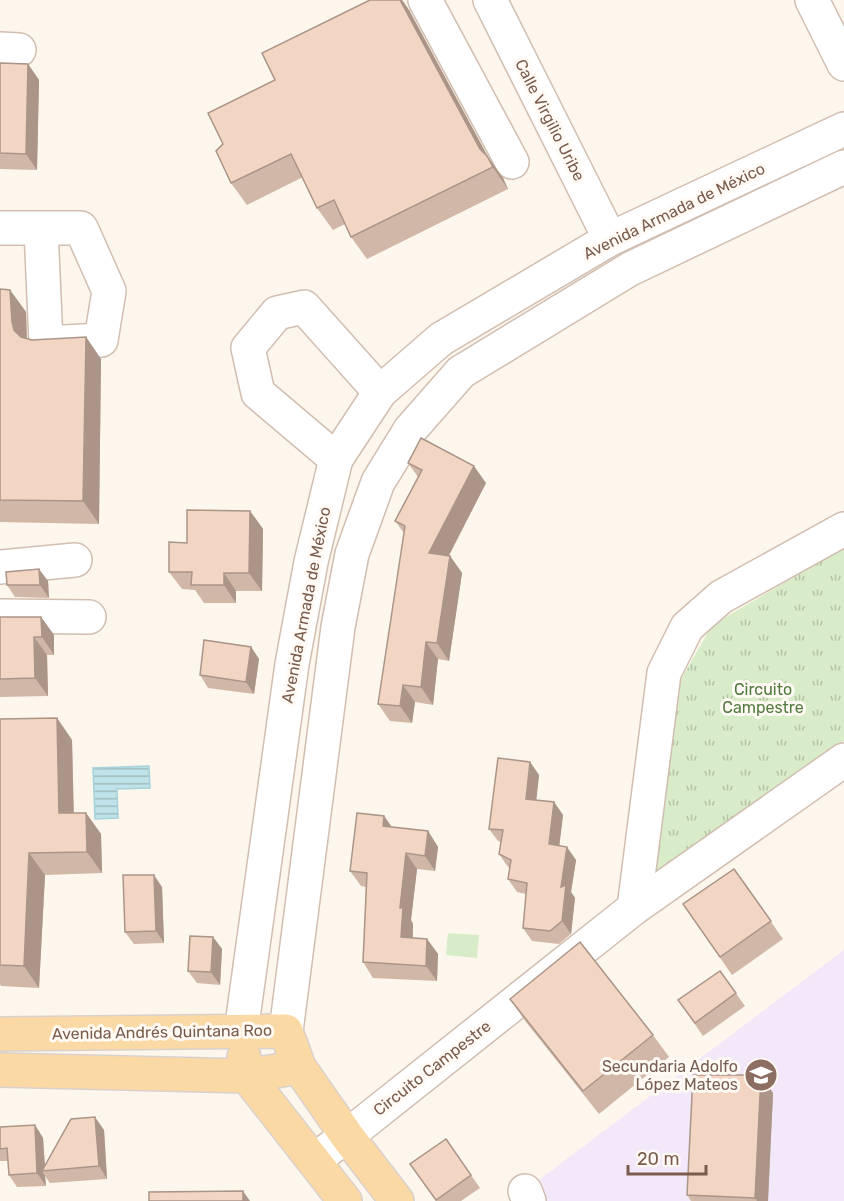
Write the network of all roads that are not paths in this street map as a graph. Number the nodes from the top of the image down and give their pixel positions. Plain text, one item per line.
1 (425, 0) edge
2 (490, 0) edge
3 (812, 0) edge
4 (844, 64) edge
5 (844, 129) edge
6 (512, 162) dead end
7 (844, 167) edge
8 (0, 228) edge
9 (41, 230) dead end
10 (610, 239) junction
11 (380, 392) junction
12 (336, 459) junction
13 (844, 529) edge
14 (75, 560) dead end
15 (0, 567) edge
16 (0, 616) edge
17 (89, 617) dead end
18 (844, 760) edge
19 (634, 908) junction
20 (286, 1031) junction
21 (241, 1032) junction
22 (0, 1034) edge
23 (300, 1067) junction
24 (0, 1070) edge
25 (247, 1076) junction
26 (347, 1136) junction
27 (314, 1160) junction
28 (345, 1201) edge
29 (397, 1201) edge

1 - 6 street
2 - 10 street, Calle Virgilio Uribe
3 - 4 street
5 - 10 street, Avenida Armada de México
7 - 20 street, Avenida Armada de México
8 - 9 street
10 - 11 street, Avenida Armada de México
11 - 12 street, Avenida Armada de México
11 - 12 street
12 - 21 street, Avenida Armada de México
13 - 19 street
14 - 15 street
16 - 17 street
18 - 19 street, Circuito Campestre
19 - 26 street, Circuito Campestre
20 - 21 main road, Avenida Andrés Quintana Roo
20 - 23 main road, Avenida Andrés Quintana Roo
21 - 22 main road, Avenida Andrés Quintana Roo
21 - 25 main road, Avenida Armada de México
23 - 25 main road
23 - 26 main road, Avenida Andrés Quintana Roo
24 - 25 main road
25 - 27 main road
26 - 27 street, Circuito Campestre
26 - 29 main road, Avenida Andrés Quintana Roo
27 - 28 main road

